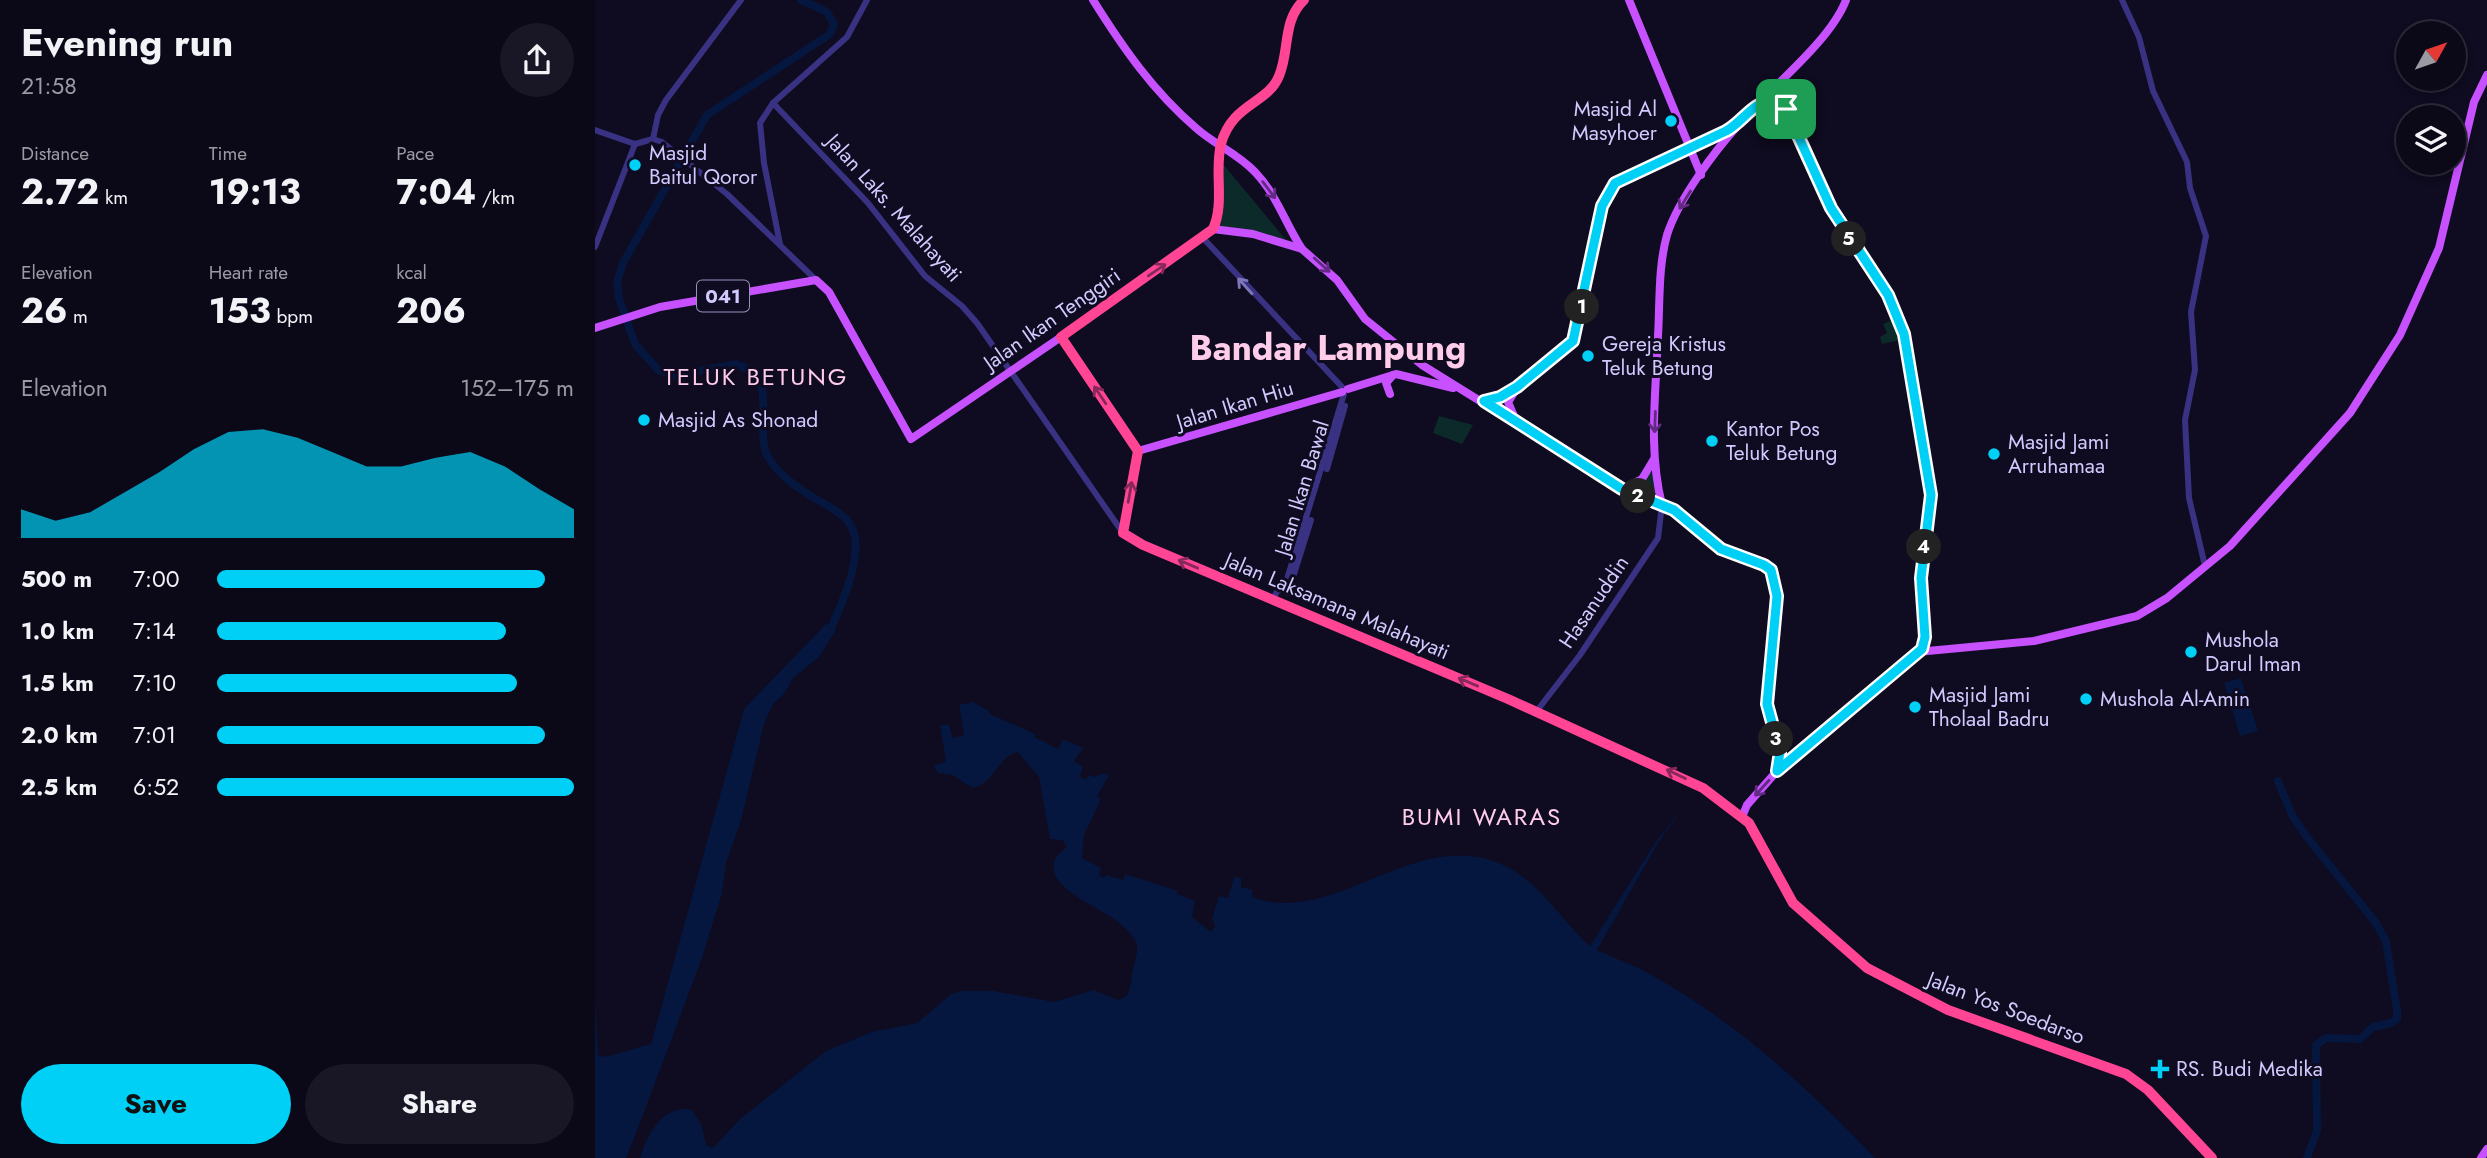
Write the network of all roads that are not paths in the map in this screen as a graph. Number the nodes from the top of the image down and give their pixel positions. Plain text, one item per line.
1 (741, 0) edge
2 (867, 0) edge
3 (1093, 0) edge
4 (1304, 0) edge
5 (1629, 0) edge
6 (1846, 0) edge
7 (2122, 0) edge
8 (2487, 75) edge
9 (1784, 76) junction
10 (1759, 102) junction
11 (773, 103) junction
12 (1786, 109) junction
13 (1738, 124) junction
14 (595, 130) edge
15 (653, 139) junction
16 (1710, 139) junction
17 (635, 144) junction
18 (1722, 146) junction
19 (1220, 147) junction
20 (1689, 148) junction
21 (1701, 175) junction
22 (1213, 229) junction
23 (1203, 238) junction
24 (780, 244) junction
25 (595, 247) edge
26 (1302, 249) junction
27 (816, 280) junction
28 (595, 328) edge
29 (1061, 337) junction
30 (1010, 372) junction
31 (1396, 373) junction
32 (1517, 387) junction
33 (1345, 391) junction
34 (1469, 393) junction
35 (1390, 394) dead end
36 (1500, 397) junction
37 (1484, 401) junction
38 (1497, 408) junction
39 (1517, 422) junction
40 (1138, 451) junction
41 (1654, 459) junction
42 (1622, 489) junction
43 (1663, 505) junction
44 (1123, 533) junction
45 (2205, 566) junction
46 (1286, 591) junction
47 (1273, 600) junction
48 (1285, 606) junction
49 (1922, 649) junction
50 (1536, 712) junction
51 (1780, 752) junction
52 (1792, 759) junction
53 (1777, 771) junction
54 (1747, 805) junction
55 (1734, 809) junction
56 (1743, 818) junction
57 (1974, 1021) junction
58 (2487, 1149) edge
59 (2207, 1158) edge
60 (2213, 1158) edge
61 (2481, 1158) edge

1 - 15 street
2 - 11 street
3 - 19 main road
4 - 19 highway
5 - 20 main road
6 - 9 main road
7 - 45 street
8 - 45 main road
9 - 10 main road
9 - 12 street
10 - 12 street
10 - 13 main road
11 - 24 street
11 - 30 street, Jalan Laks. Malahayati
12 - 49 street
13 - 16 main road
13 - 18 main road
14 - 17 street
15 - 17 street
15 - 24 street
16 - 18 main road
16 - 20 main road
17 - 25 street
18 - 21 main road
19 - 22 highway
19 -> 26 main road
20 - 21 main road
20 - 32 main road
21 -> 41 main road
22 - 23 highway, Jalan Ikan Tenggiri
22 - 26 main road
29 -> 23 highway, Jalan Ikan Tenggiri
33 -> 23 street
24 - 27 street
26 -> 34 main road
27 - 28 main road, 041
27 - 30 main road, Jalan Ikan Tenggiri
29 - 30 main road, Jalan Ikan Tenggiri
40 -> 29 highway
30 - 44 street, Jalan Laks. Malahayati
31 - 33 main road, Jalan Ikan Hiu
31 - 34 main road
31 - 35 main road
32 - 36 main road
32 - 39 main road
33 - 40 main road, Jalan Ikan Hiu
33 - 46 street, Jalan Ikan Bawal
34 - 37 main road
36 - 37 main road
36 - 38 main road
37 - 38 main road
38 - 39 main road
39 - 42 main road
44 -> 40 highway
41 - 42 main road
41 - 43 main road
42 - 43 main road
43 - 50 street, Hasanuddin
43 - 51 main road
47 -> 44 highway, Jalan Laksamana Malahayati
45 - 49 main road
46 - 47 street, Jalan Ikan Bawal
46 - 48 street, Jalan Ikan Bawal
47 - 48 highway, Jalan Laksamana Malahayati
50 -> 48 highway, Jalan Laksamana Malahayati
49 - 52 main road
55 -> 50 highway, Jalan Laksamana Malahayati
51 - 52 main road
51 - 53 main road
52 - 53 main road
53 -> 54 main road
54 - 55 main road
54 - 56 main road
55 - 56 highway, Jalan Yos Soedarso
56 - 57 highway, Jalan Yos Soedarso
57 - 59 highway, Jalan Yos Soedarso
57 - 60 highway, Jalan Yos Soedarso
58 - 61 main road

